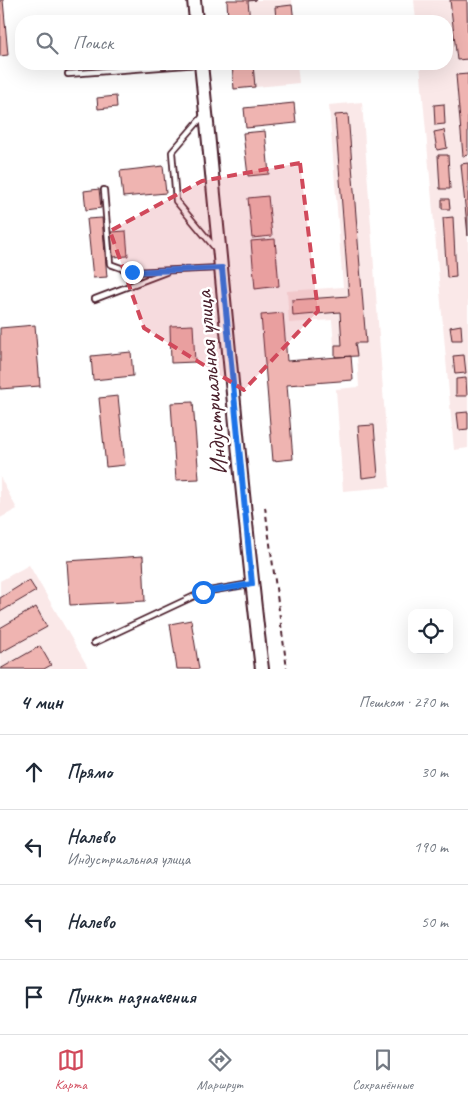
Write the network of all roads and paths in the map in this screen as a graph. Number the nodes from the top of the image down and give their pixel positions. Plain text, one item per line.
1 (194, 0) edge
2 (195, 15) edge
3 (121, 70) edge
4 (202, 70) edge
5 (68, 74) dead end
6 (206, 113) junction
7 (104, 190) dead end
8 (221, 262) junction
9 (170, 270) junction
10 (95, 299) dead end
11 (265, 507) dead end
12 (252, 584) junction
13 (94, 643) dead end
14 (262, 669) edge
15 (287, 669) edge

1 - 2 street
3 - 5 lane
4 - 6 street, Индустриальная улица
6 - 8 street, Индустриальная улица
6 - 8 lane
7 - 9 lane
8 - 9 lane
8 - 12 street, Индустриальная улица
9 - 10 lane
11 - 15 path
12 - 13 lane
12 - 14 street, Индустриальная улица

